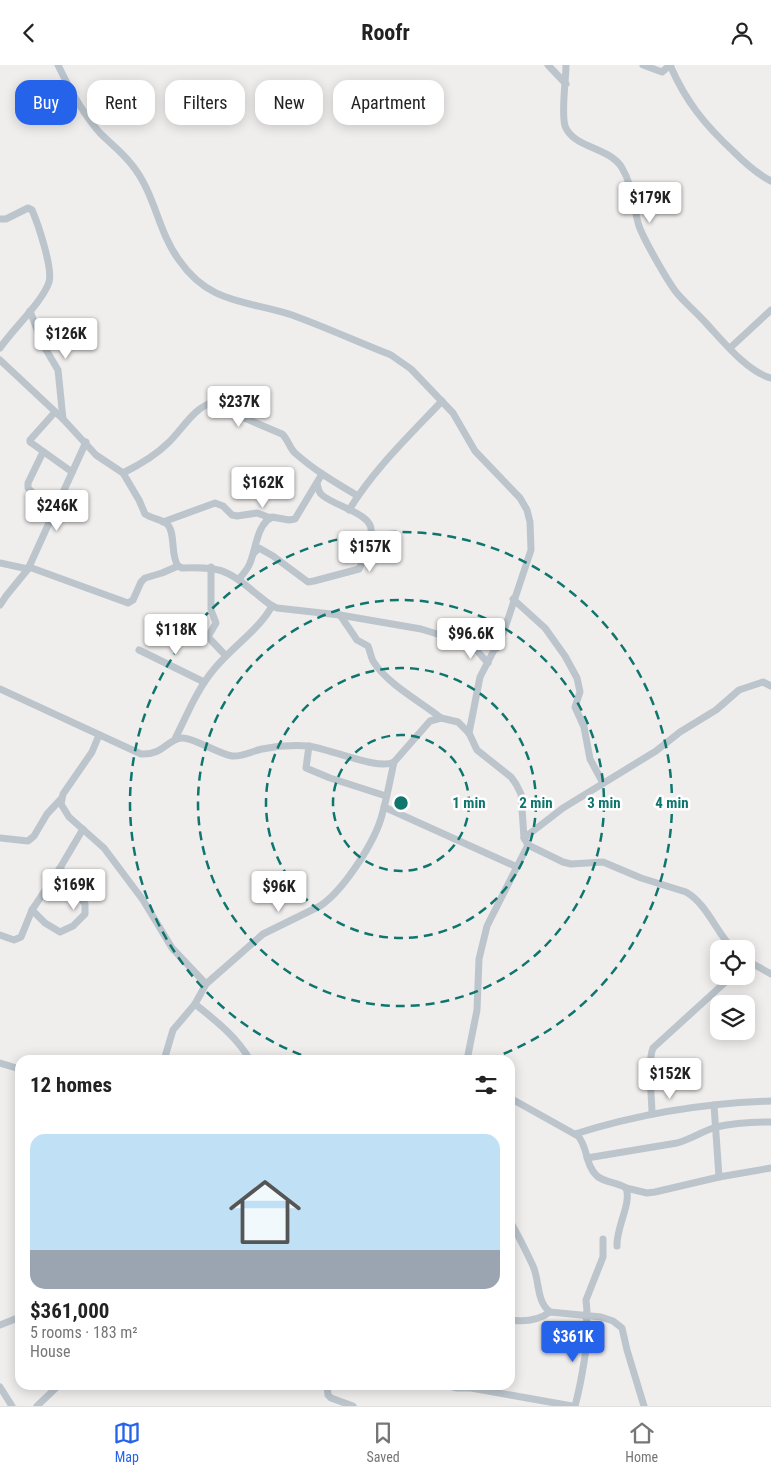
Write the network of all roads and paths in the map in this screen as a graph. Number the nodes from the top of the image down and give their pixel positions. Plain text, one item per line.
1 (58, 65) edge
2 (548, 65) edge
3 (566, 65) edge
4 (643, 65) edge
5 (670, 65) edge
6 (566, 84) junction
7 (771, 181) edge
8 (0, 219) edge
9 (771, 310) edge
10 (30, 311) junction
11 (0, 347) edge
12 (730, 348) junction
13 (1, 361) edge
14 (771, 378) edge
15 (442, 401) junction
16 (55, 412) junction
17 (63, 419) junction
18 (86, 442) junction
19 (43, 453) junction
20 (72, 472) junction
21 (123, 473) junction
22 (322, 474) junction
23 (317, 483) junction
24 (358, 496) junction
25 (349, 511) junction
26 (54, 513) junction
27 (271, 517) junction
28 (163, 522) junction
29 (254, 553) junction
30 (0, 563) edge
31 (178, 567) junction
32 (211, 567) junction
33 (28, 568) junction
34 (239, 579) junction
35 (514, 599) junction
36 (0, 605) edge
37 (272, 606) junction
38 (340, 615) junction
39 (469, 642) junction
40 (497, 648) junction
41 (139, 650) dead end
42 (226, 656) junction
43 (488, 663) junction
44 (204, 682) junction
45 (771, 685) edge
46 (0, 689) edge
47 (441, 718) junction
48 (469, 733) junction
49 (99, 735) junction
50 (175, 739) junction
51 (309, 746) junction
52 (394, 762) junction
53 (603, 783) junction
54 (386, 796) junction
55 (61, 799) junction
56 (384, 807) junction
57 (83, 829) junction
58 (0, 838) edge
59 (526, 842) junction
60 (517, 867) junction
61 (60, 869) junction
62 (32, 910) junction
63 (0, 935) edge
64 (725, 940) edge
65 (755, 965) edge
66 (771, 973) edge
67 (206, 984) junction
68 (722, 985) edge
69 (195, 1004) junction
70 (166, 1055) edge
71 (247, 1055) edge
72 (468, 1055) edge
73 (0, 1063) edge
74 (15, 1068) edge
75 (515, 1101) edge
76 (771, 1101) edge
77 (714, 1105) junction
78 (652, 1113) junction
79 (771, 1121) edge
80 (714, 1127) junction
81 (575, 1134) junction
82 (587, 1158) junction
83 (771, 1168) edge
84 (719, 1177) junction
85 (626, 1189) junction
86 (515, 1231) edge
87 (603, 1239) dead end
88 (617, 1246) dead end
89 (550, 1312) junction
90 (585, 1316) junction
91 (15, 1319) edge
92 (515, 1320) edge
93 (0, 1325) edge
94 (0, 1387) edge
95 (53, 1390) edge
96 (328, 1390) edge
97 (482, 1390) edge
98 (46, 1398) junction
99 (12, 1406) edge
100 (37, 1406) edge
101 (52, 1406) edge
102 (353, 1406) edge
103 (574, 1406) edge
104 (644, 1406) edge

1 - 15 street
2 - 6 street
3 - 6 street
4 - 5 street
5 - 7 street
6 - 12 street
8 - 10 street
9 - 12 street
10 - 11 street
10 - 17 street
12 - 14 street
13 - 16 street
15 - 24 street
15 - 35 street
16 - 17 street
16 - 19 street
17 - 18 street
18 - 20 street
18 - 21 street
19 - 20 street
19 - 26 street
20 - 26 street
21 - 22 street
21 - 28 street
22 - 23 street
22 - 24 street
23 - 25 street
23 - 27 street
24 - 25 street
25 - 29 street
26 - 33 street
27 - 28 street
27 - 29 street
28 - 31 street
29 - 34 street
30 - 33 street
31 - 32 street
31 - 33 street
32 - 34 street
32 - 42 street
33 - 36 street
34 - 37 street
35 - 40 street
35 - 53 street
37 - 38 street
37 - 42 street
38 - 39 street
38 - 47 street
39 - 40 street
39 - 43 street
40 - 43 street
41 - 44 street
42 - 44 street
43 - 48 street
44 - 50 street
45 - 53 street
46 - 49 street
47 - 48 street
47 - 52 street
48 - 59 street
49 - 50 street
49 - 55 street
50 - 51 street
51 - 52 street
51 - 54 street
52 - 54 street
53 - 59 street
54 - 56 street
55 - 57 street
55 - 58 street
56 - 60 street
56 - 67 street
57 - 61 street
57 - 67 street
59 - 60 street
59 - 64 street
60 - 72 street
61 - 62 street
61 - 62 street
62 - 63 street
65 - 66 street
67 - 69 street
68 - 78 street
69 - 70 street
69 - 71 street
73 - 74 street
75 - 81 street
76 - 77 street
77 - 78 street
77 - 80 street
78 - 81 street
79 - 80 street
80 - 82 street
80 - 84 street
81 - 82 street
82 - 85 street
83 - 84 street
84 - 85 street
85 - 88 street
86 - 89 street
87 - 90 street
89 - 90 street
89 - 92 street
90 - 103 street
90 - 104 street
91 - 93 street
94 - 99 street
95 - 98 street
96 - 102 street
97 - 103 street
98 - 100 street
98 - 101 street

